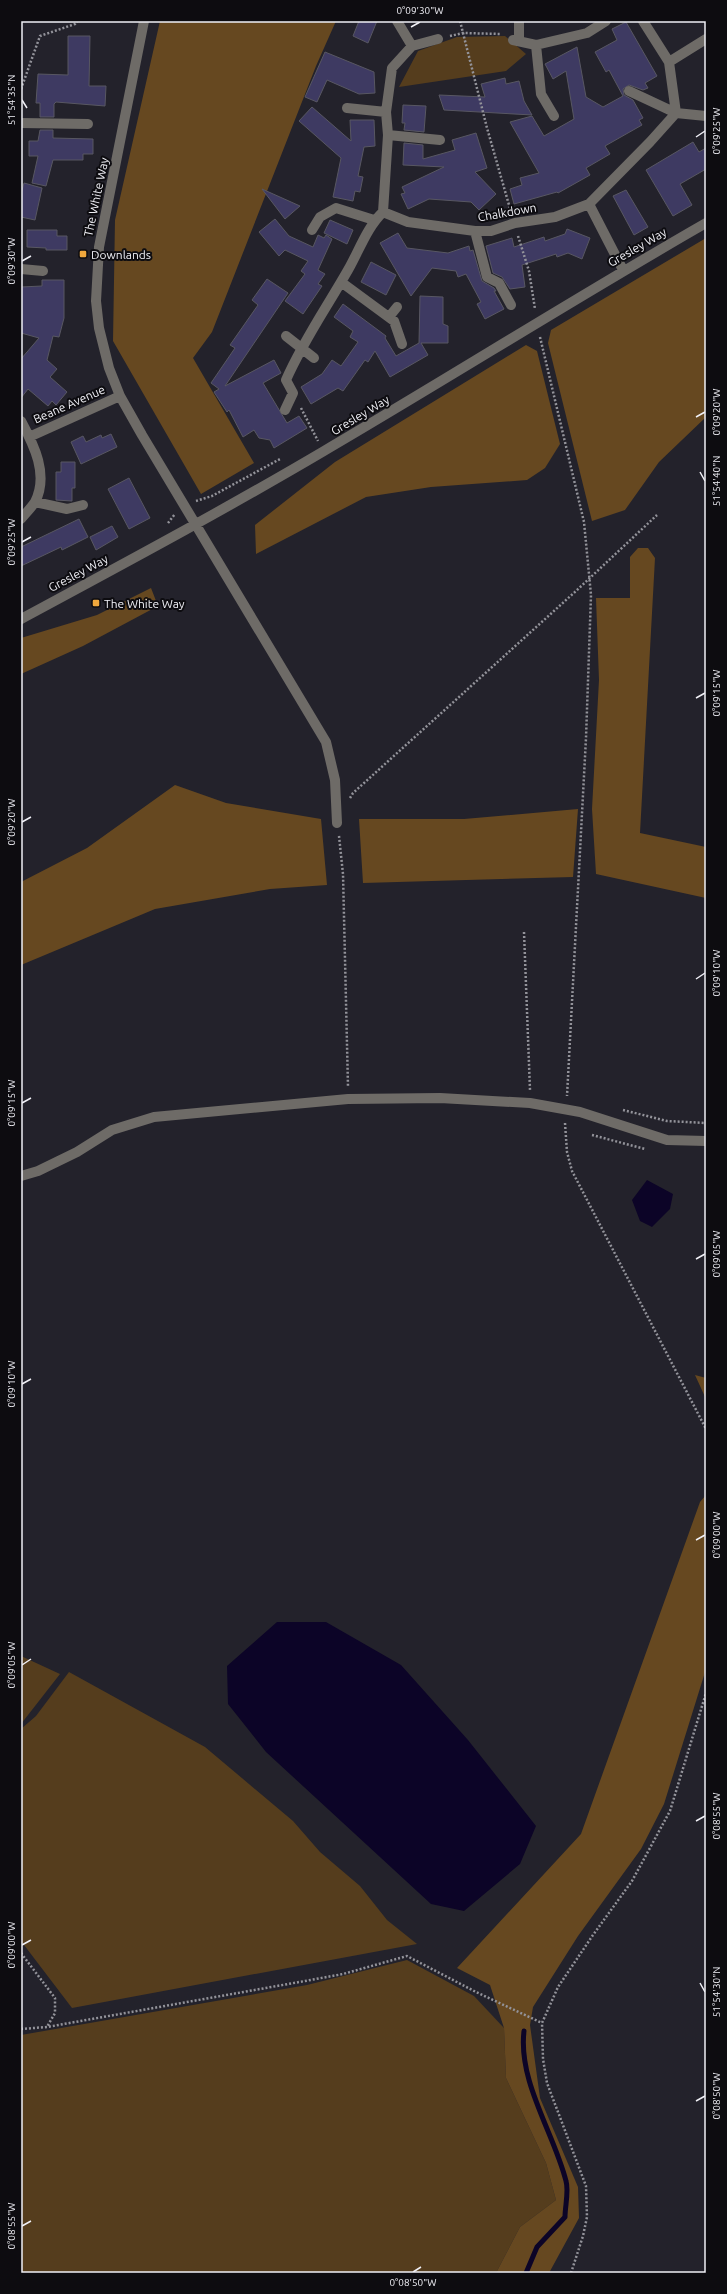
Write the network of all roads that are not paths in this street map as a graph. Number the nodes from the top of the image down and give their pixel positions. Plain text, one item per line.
1 (144, 21) edge
2 (397, 21) edge
3 (519, 21) edge
4 (606, 21) edge
5 (643, 21) edge
6 (438, 39) road end
7 (706, 39) edge
8 (536, 45) junction
9 (412, 46) junction
10 (669, 62) junction
11 (629, 91) dead end
12 (347, 108) dead end
13 (386, 112) junction
14 (676, 113) junction
15 (554, 116) dead end
16 (706, 116) edge
17 (21, 123) edge
18 (88, 124) dead end
19 (388, 135) junction
20 (440, 140) dead end
21 (589, 204) junction
22 (382, 212) junction
23 (374, 220) junction
24 (706, 223) edge
25 (312, 230) dead end
26 (475, 231) junction
27 (21, 269) edge
28 (623, 270) junction
29 (43, 271) dead end
30 (341, 282) junction
31 (511, 305) dead end
32 (397, 307) dead end
33 (392, 319) junction
34 (286, 336) dead end
35 (402, 344) dead end
36 (300, 347) junction
37 (314, 358) dead end
38 (120, 396) junction
39 (285, 410) dead end
40 (21, 422) edge
41 (29, 437) junction
42 (35, 502) junction
43 (83, 505) dead end
44 (21, 519) edge
45 (196, 524) junction
46 (21, 618) edge
47 (337, 823) road end
48 (706, 1141) edge
49 (21, 1176) edge

1 - 38 street, The White Way
2 - 9 street
3 - 8 street
4 - 8 street
5 - 10 street
6 - 9 street
7 - 10 street
8 - 15 street
9 - 13 street
10 - 14 street
11 - 14 street
12 - 13 street
13 - 19 street
14 - 16 street
14 - 21 street, Chalkdown
17 - 18 street
19 - 20 street
19 - 22 street
21 - 26 street, Chalkdown
21 - 28 street
22 - 23 street
22 - 26 street, Chalkdown
23 - 25 street
23 - 30 street
24 - 28 street, Gresley Way
26 - 31 street
27 - 29 street
28 - 45 street, Gresley Way
30 - 33 street
30 - 36 street
32 - 33 street
33 - 35 street
34 - 36 street
36 - 37 street
36 - 39 street
38 - 41 street, Beane Avenue
38 - 45 street, The White Way
40 - 41 street, Beane Avenue
41 - 42 street, Beane Avenue
42 - 43 street
42 - 44 street, Beane Avenue
45 - 46 street, Gresley Way
45 - 47 street, The White Way
48 - 49 street

